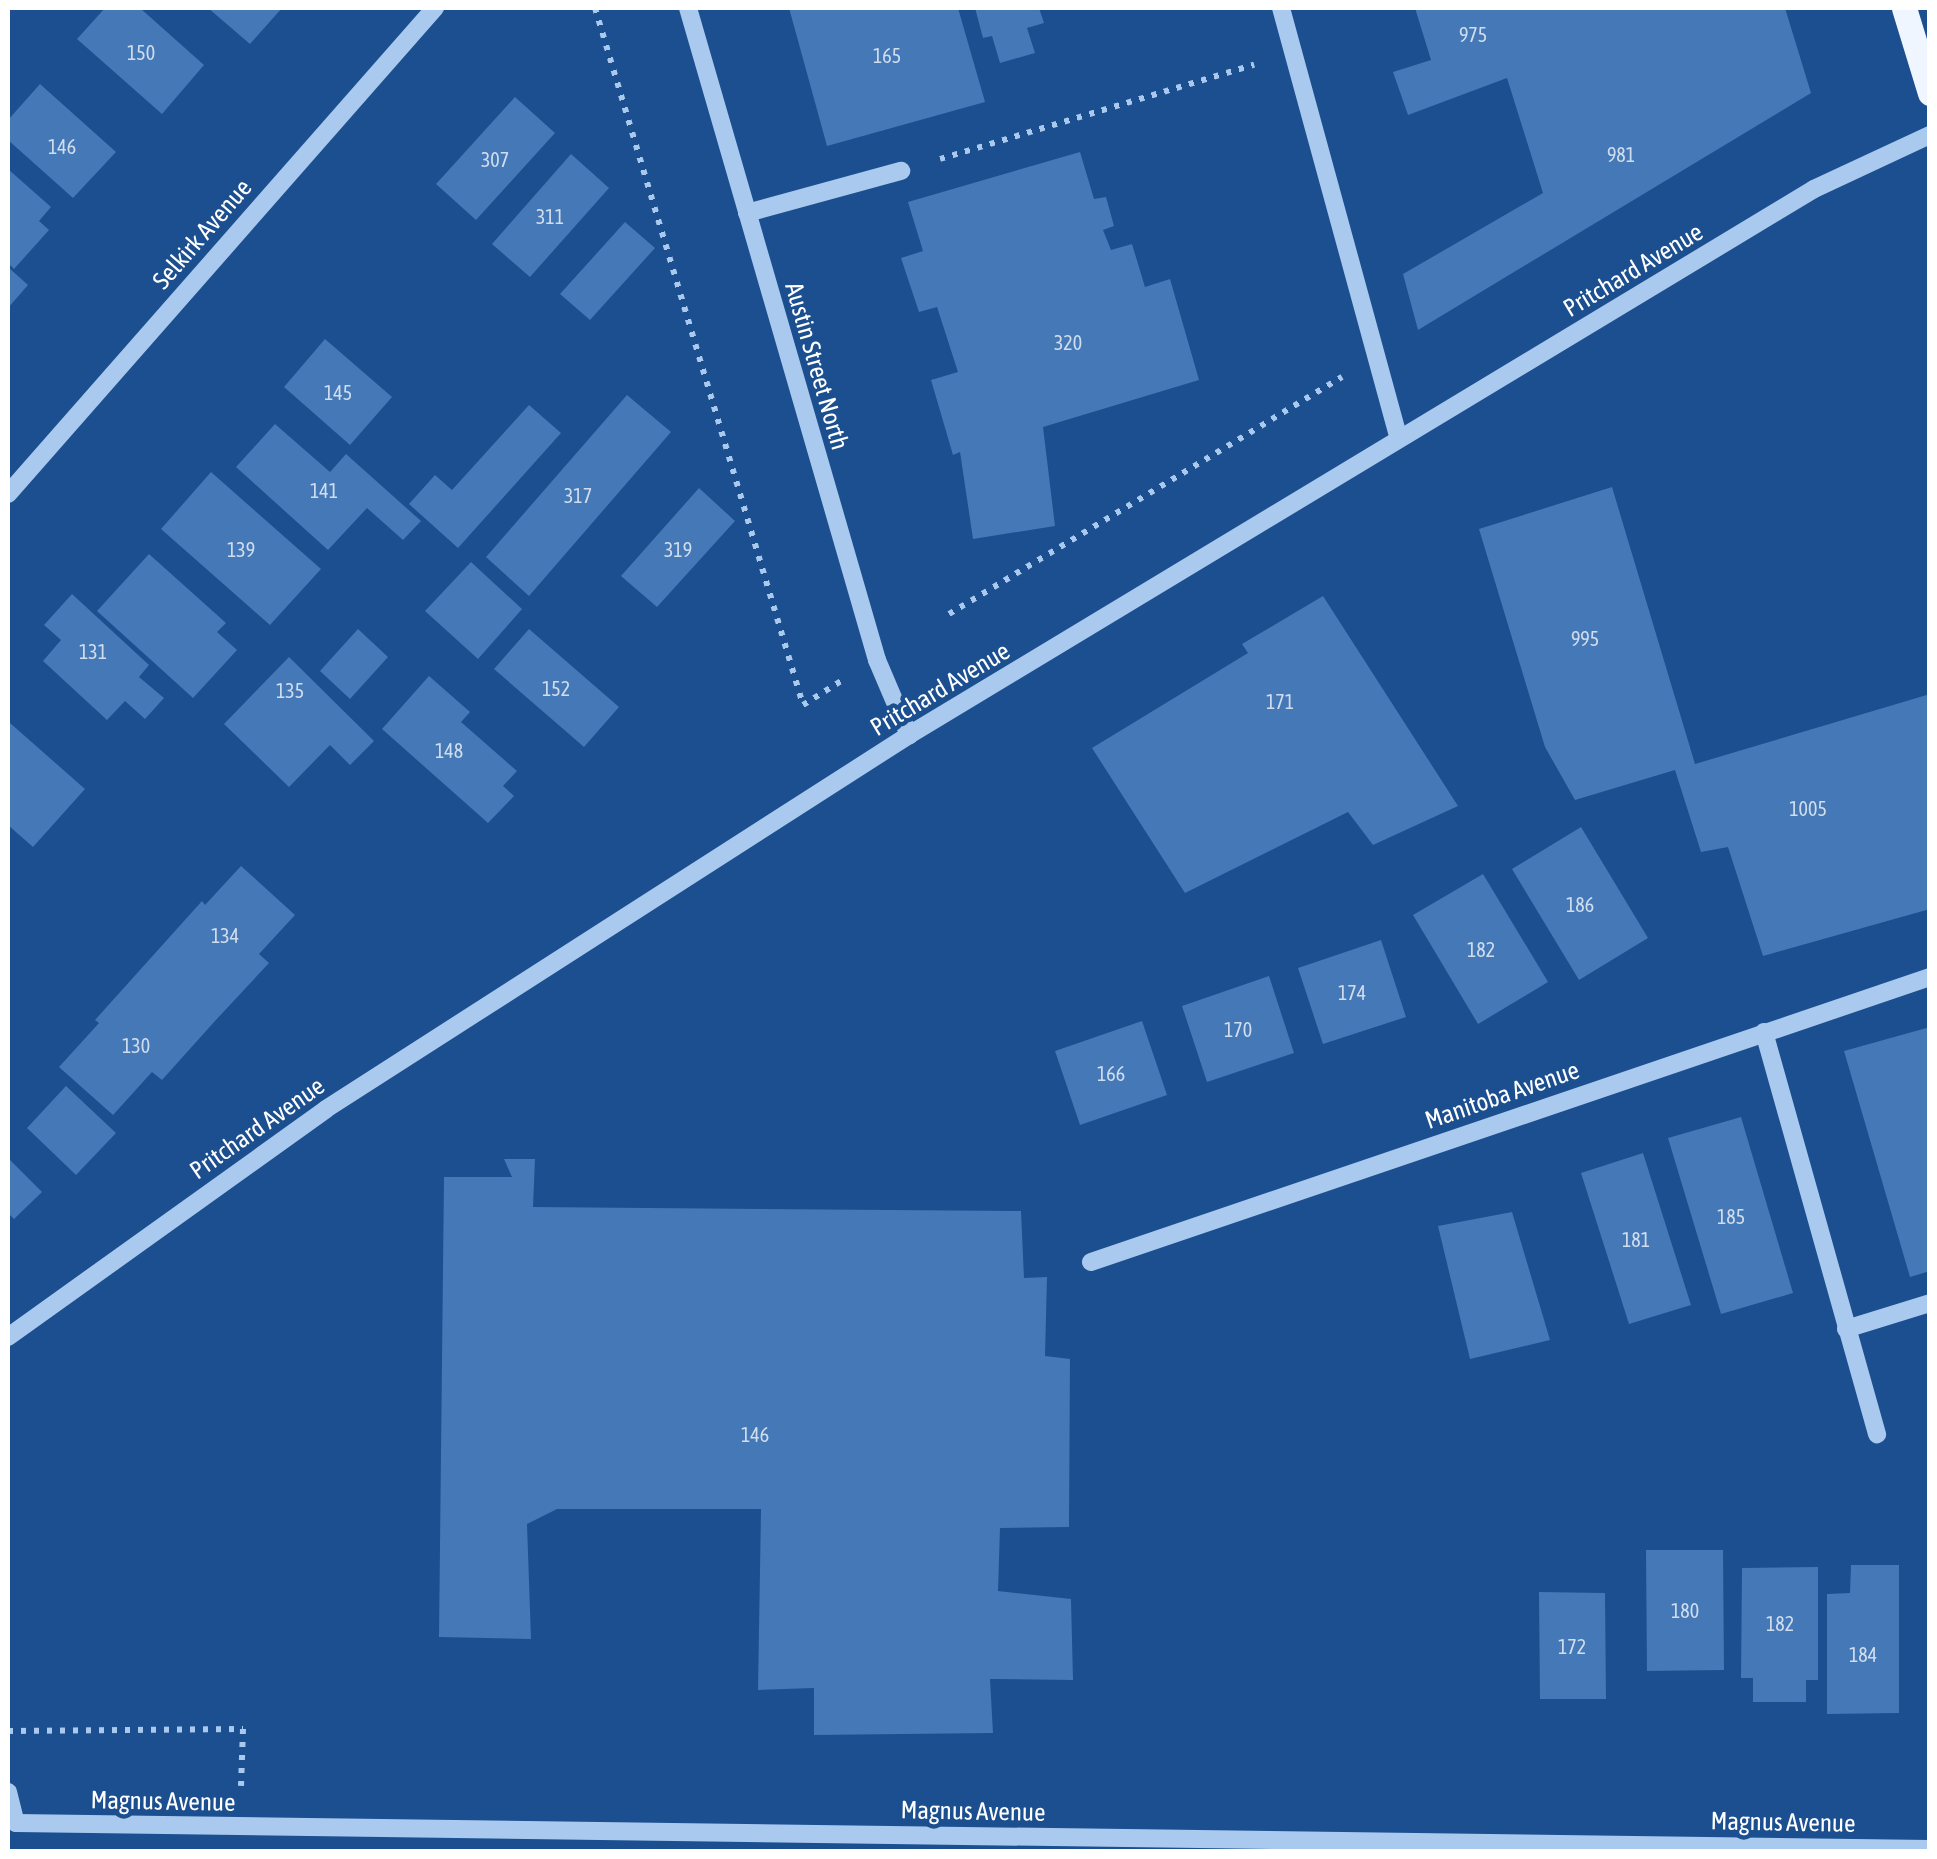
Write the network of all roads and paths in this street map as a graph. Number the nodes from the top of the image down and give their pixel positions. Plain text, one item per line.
1 (434, 8) edge
2 (595, 8) edge
3 (688, 8) edge
4 (1282, 8) edge
5 (1904, 8) edge
6 (1294, 54) junction
7 (1930, 93) edge
8 (1930, 135) edge
9 (901, 171) joint
10 (747, 213) junction
11 (1376, 356) junction
12 (1398, 436) junction
13 (8, 494) edge
14 (950, 614) dead end
15 (877, 660) junction
16 (909, 735) junction
17 (1930, 977) edge
18 (1764, 1032) junction
19 (1091, 1262) dead end
20 (1930, 1303) edge
21 (1846, 1329) junction
22 (8, 1336) edge
23 (1877, 1434) dead end
24 (8, 1731) edge
25 (8, 1792) edge
26 (240, 1827) junction
27 (1930, 1849) edge

1 - 13 street, Selkirk Avenue
2 - 15 path
3 - 10 street, Austin Street North
4 - 6 street
5 - 7 main road
6 - 9 path
6 - 11 street
8 - 12 street, Pritchard Avenue
9 - 10 street
10 - 15 street, Austin Street North
11 - 12 street
11 - 14 path
12 - 16 street, Pritchard Avenue
15 - 16 street, Austin Street North
16 - 22 street, Pritchard Avenue
17 - 18 street, Manitoba Avenue
18 - 19 street, Manitoba Avenue
18 - 21 street
20 - 21 street
21 - 23 street
24 - 26 path
25 - 26 street, Magnus Avenue
26 - 27 street, Magnus Avenue

